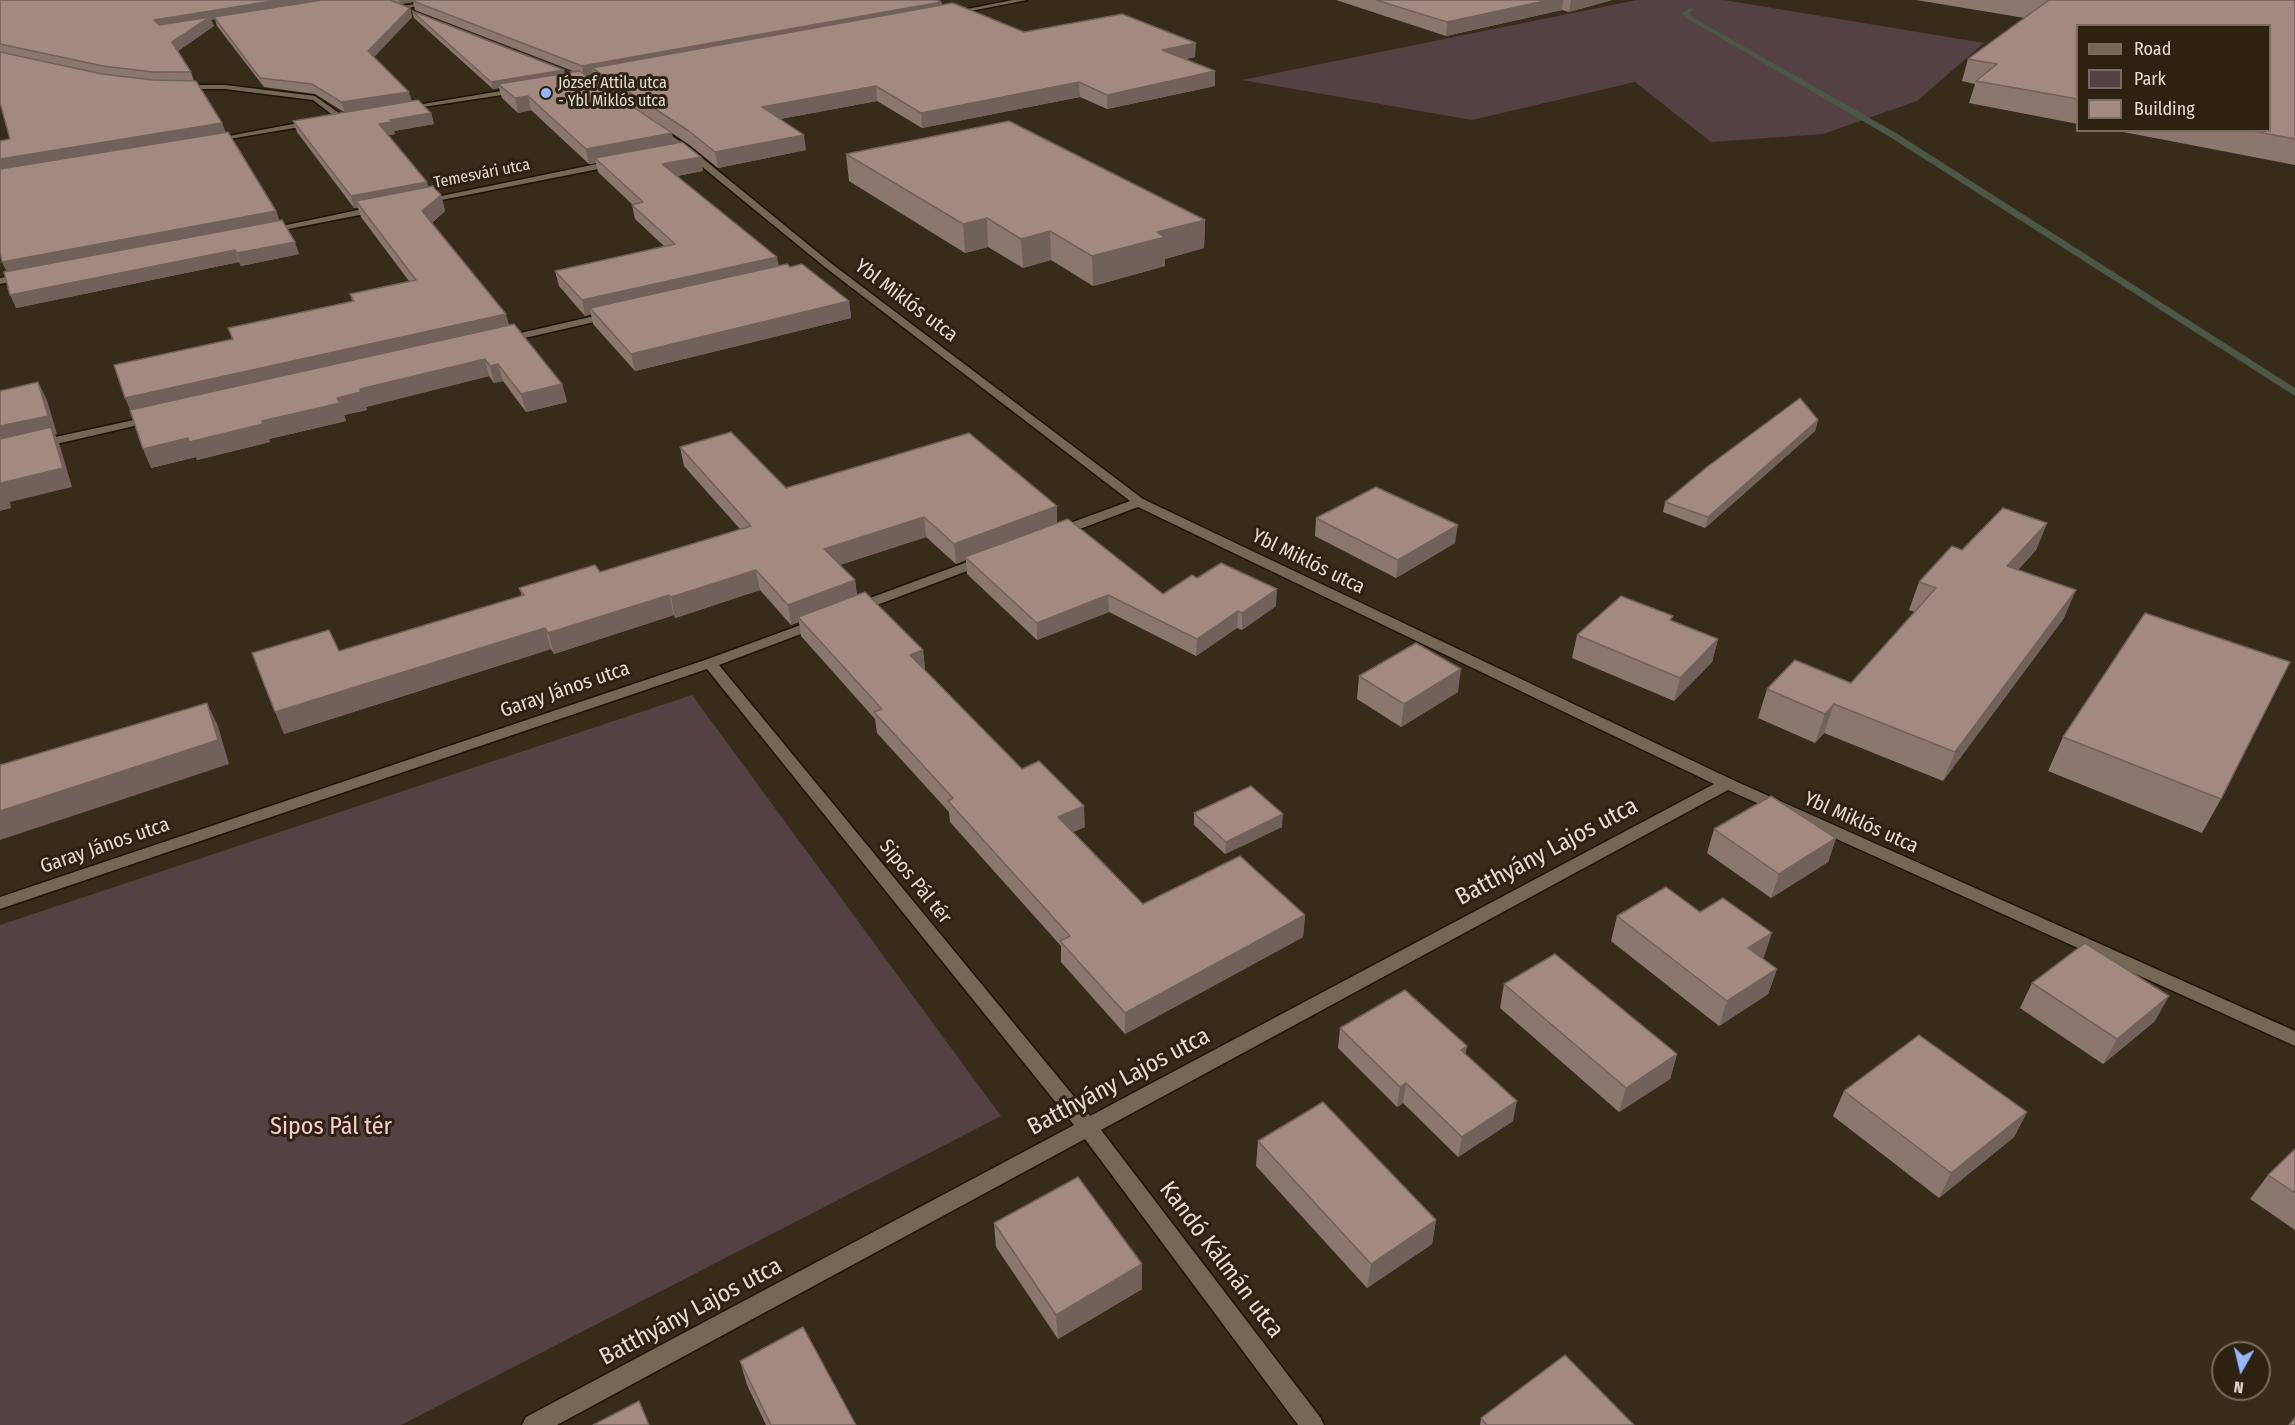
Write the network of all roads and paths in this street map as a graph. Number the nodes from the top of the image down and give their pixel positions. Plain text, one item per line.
1 (449, 0) edge
2 (1024, 0) edge
3 (387, 4) edge
4 (968, 4) dead end
5 (396, 8) junction
6 (978, 8) junction
7 (945, 14) edge
8 (415, 15) edge
9 (168, 87) edge
10 (525, 89) edge
11 (388, 110) edge
12 (354, 116) edge
13 (342, 118) junction
14 (331, 120) edge
15 (319, 122) edge
16 (649, 124) edge
17 (201, 142) edge
18 (628, 161) edge
19 (407, 203) edge
20 (384, 208) edge
21 (256, 232) edge
22 (35, 275) edge
23 (0, 281) edge
24 (619, 314) edge
25 (490, 343) edge
26 (164, 416) edge
27 (0, 453) edge
28 (1139, 502) junction
29 (1040, 539) edge
30 (996, 555) edge
31 (710, 663) junction
32 (1727, 783) junction
33 (0, 903) edge
34 (2295, 1039) edge
35 (1088, 1128) junction
36 (534, 1425) edge
37 (1312, 1425) edge

1 - 5 street
2 - 6 street
3 - 5 street
4 - 6 street
5 - 8 street
6 - 7 street
9 - 13 street
10 - 11 street
12 - 13 street
13 - 14 street
15 - 17 street
16 - 28 street, Ybl Miklós utca
18 - 19 street, Temesvári utca
20 - 21 street
22 - 23 street
24 - 25 street
26 - 27 street
28 - 29 street
28 - 32 street, Ybl Miklós utca
30 - 31 street, Garay János utca
31 - 33 street, Garay János utca
31 - 35 street, Sipos Pál tér
32 - 34 street, Ybl Miklós utca
32 - 35 street, Batthyány Lajos utca
35 - 36 street, Batthyány Lajos utca
35 - 37 street, Kandó Kálmán utca

